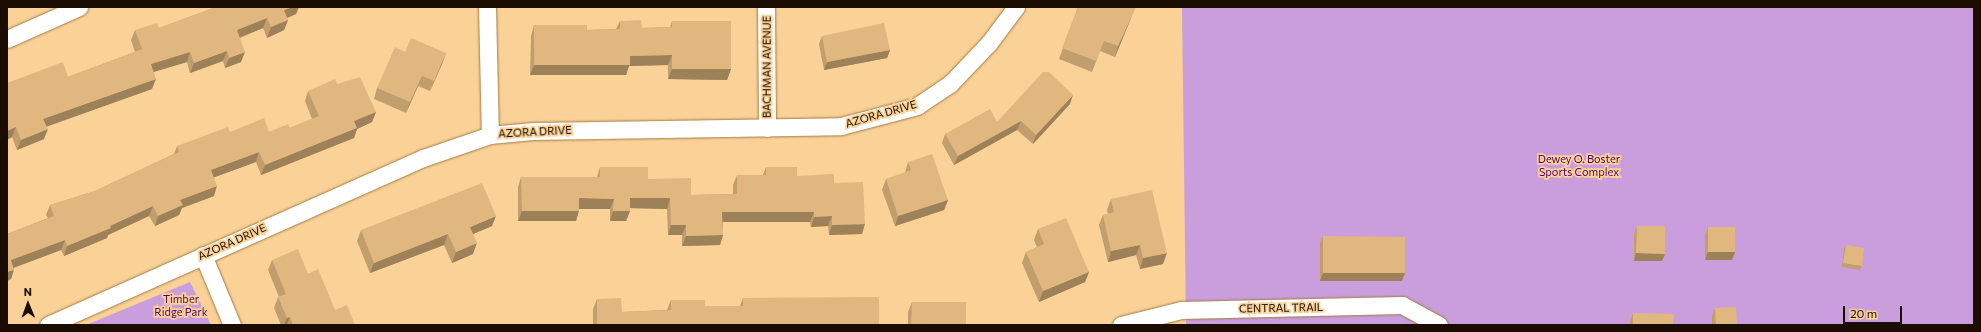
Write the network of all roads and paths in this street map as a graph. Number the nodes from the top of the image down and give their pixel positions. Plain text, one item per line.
1 (79, 7) edge
2 (488, 7) edge
3 (766, 7) edge
4 (1016, 7) edge
5 (7, 39) edge
6 (767, 128) junction
7 (490, 135) junction
8 (203, 256) junction
9 (48, 325) edge
10 (232, 325) edge
11 (1121, 325) edge
12 (1439, 325) edge

1 - 5 street
2 - 7 street
3 - 6 street, BACHMAN AVENUE
4 - 6 street, AZORA DRIVE
6 - 7 street, AZORA DRIVE
7 - 8 street, AZORA DRIVE
8 - 9 street, AZORA DRIVE
8 - 10 street
11 - 12 street, CENTRAL TRAIL

